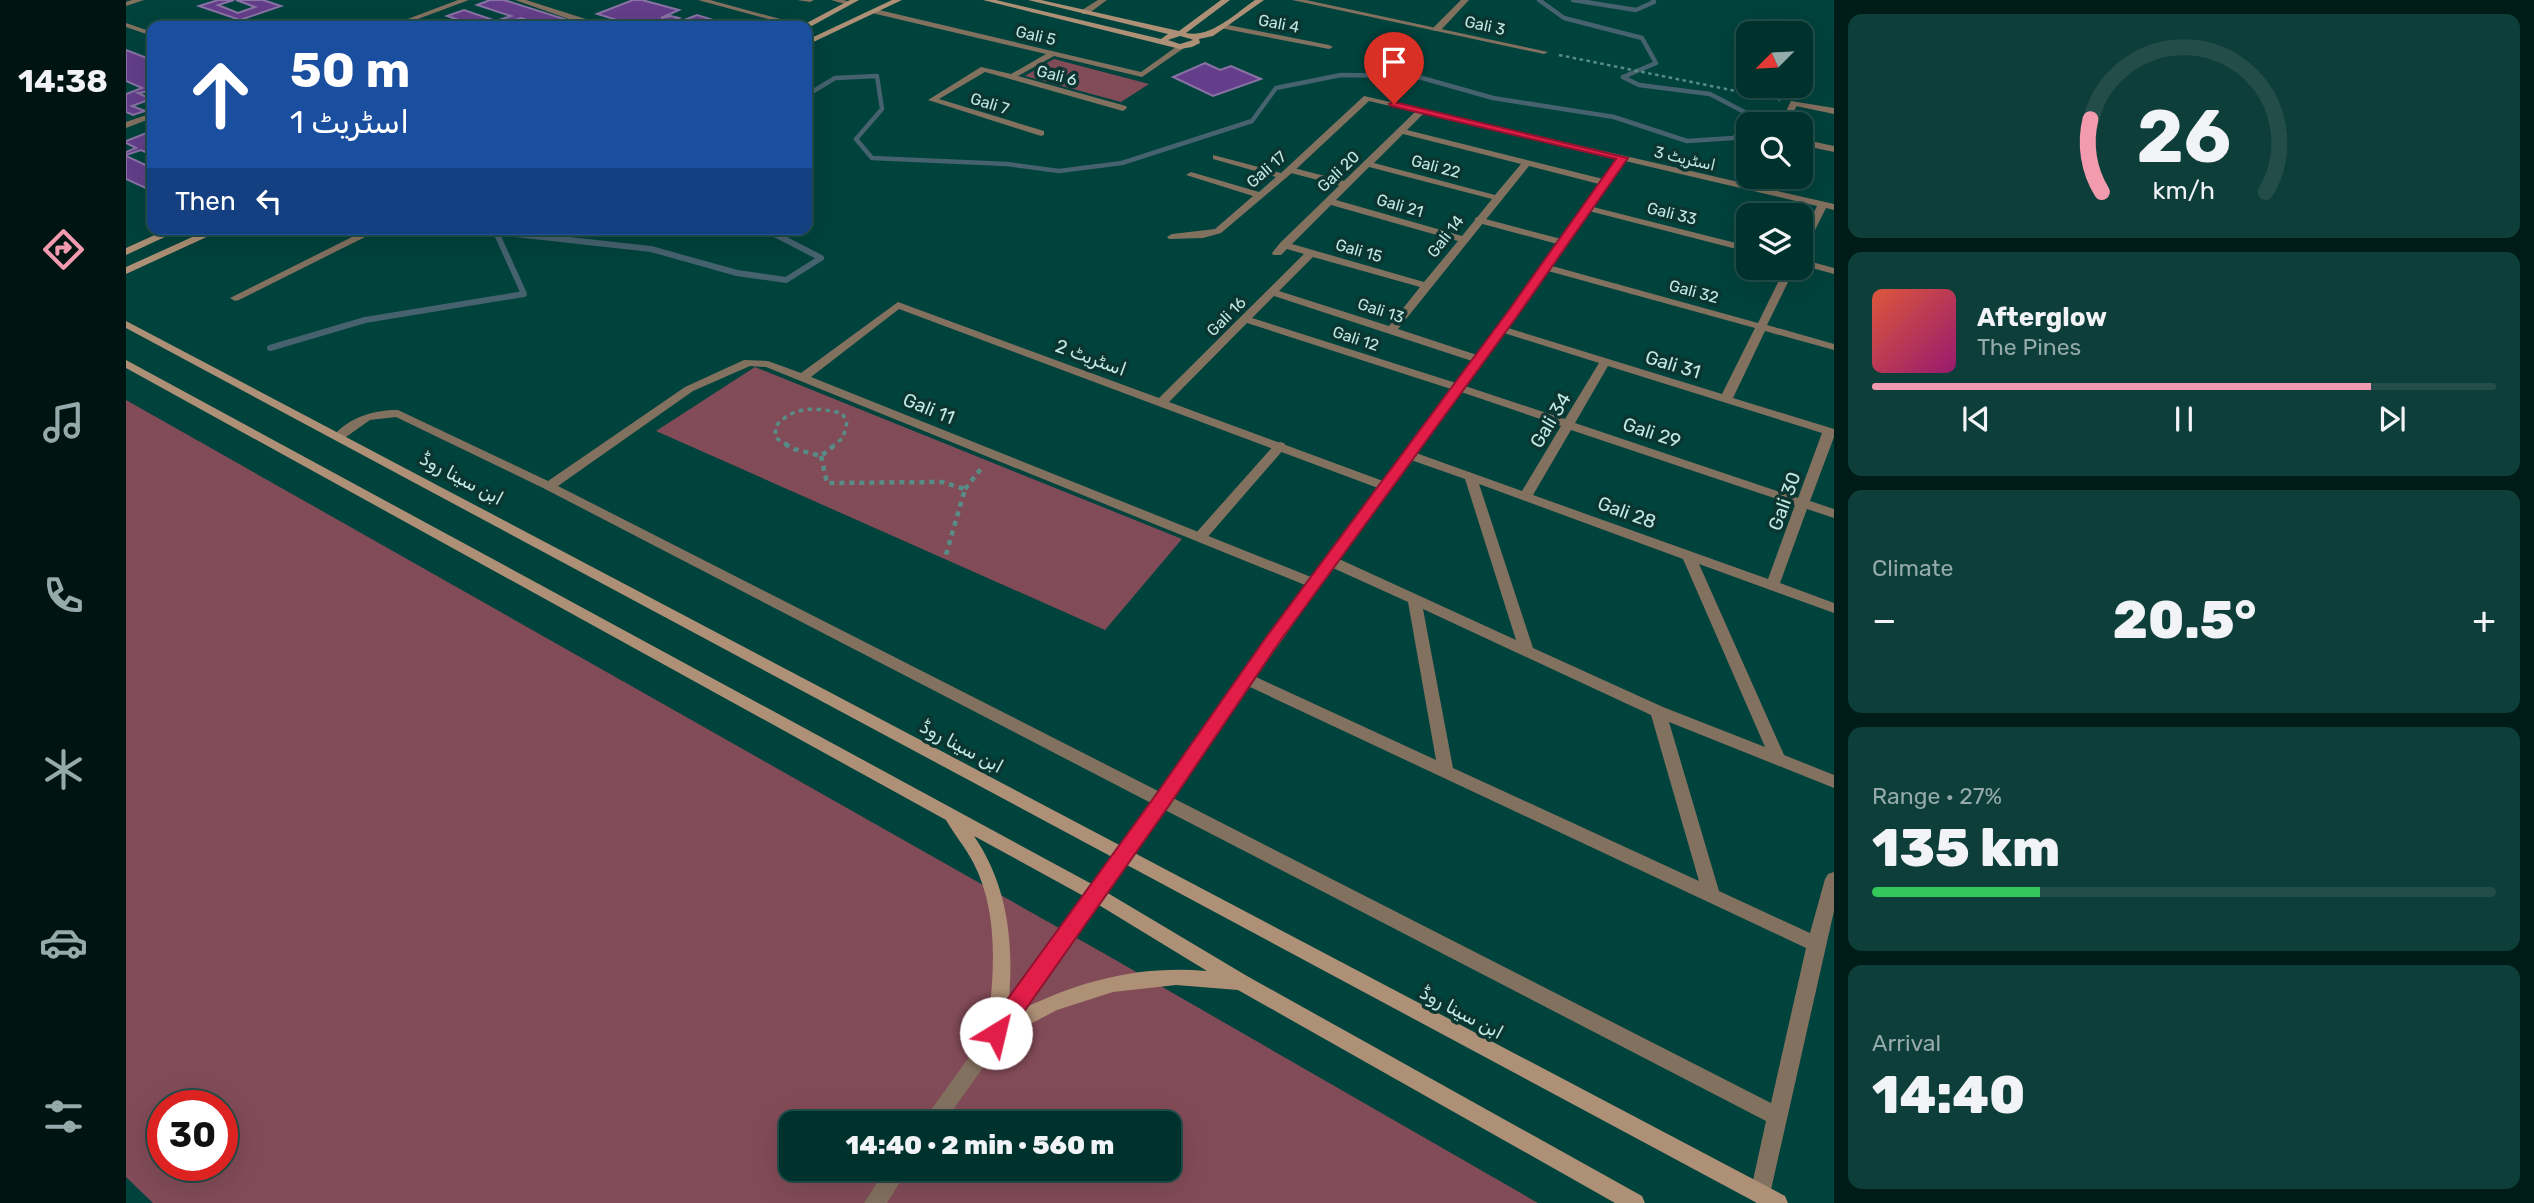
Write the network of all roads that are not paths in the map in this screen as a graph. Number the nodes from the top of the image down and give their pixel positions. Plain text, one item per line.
1 (141, 0) edge
2 (465, 0) edge
3 (519, 0) edge
4 (702, 0) edge
5 (802, 0) edge
6 (810, 0) edge
7 (835, 0) edge
8 (898, 0) edge
9 (987, 0) edge
10 (1032, 0) edge
11 (1103, 0) edge
12 (1226, 0) edge
13 (1260, 0) edge
14 (1296, 0) edge
15 (1465, 0) edge
16 (851, 2) edge
17 (126, 4) edge
18 (875, 11) junction
19 (1085, 12) junction
20 (407, 21) edge
21 (583, 21) edge
22 (784, 21) edge
23 (812, 22) edge
24 (126, 25) edge
25 (1223, 26) junction
26 (1437, 29) junction
27 (147, 32) edge
28 (1180, 34) junction
29 (1195, 38) junction
30 (812, 41) edge
31 (1165, 42) junction
32 (1183, 46) junction
33 (1329, 47) dead end
34 (1544, 52) road end
35 (1054, 53) junction
36 (1011, 77) junction
37 (1367, 98) joint
38 (932, 100) joint
39 (1123, 108) dead end
40 (1421, 111) junction
41 (1834, 111) edge
42 (1790, 112) edge
43 (147, 118) edge
44 (126, 125) edge
45 (1401, 131) junction
46 (1041, 133) dead end
47 (1813, 145) edge
48 (1834, 149) edge
49 (1216, 157) dead end
50 (1622, 158) junction
51 (1526, 163) junction
52 (1368, 164) junction
53 (1286, 173) junction
54 (1191, 175) dead end
55 (1604, 182) junction
56 (1345, 184) junction
57 (1736, 184) edge
58 (1760, 189) edge
59 (1259, 195) junction
60 (1497, 198) junction
61 (1329, 201) junction
62 (1829, 206) edge
63 (1587, 208) junction
64 (1478, 220) junction
65 (1813, 230) edge
66 (164, 235) edge
67 (206, 235) edge
68 (364, 235) edge
69 (1172, 237) dead end
70 (1462, 239) junction
71 (1561, 242) junction
72 (1736, 246) edge
73 (1281, 249) joint
74 (126, 252) edge
75 (1311, 253) junction
76 (1813, 265) edge
77 (1545, 267) junction
78 (126, 271) edge
79 (1834, 271) edge
80 (1784, 280) edge
81 (1426, 286) junction
82 (1273, 292) junction
83 (235, 298) dead end
84 (1245, 319) junction
85 (126, 324) edge
86 (1761, 326) junction
87 (1501, 329) junction
88 (1391, 331) junction
89 (1834, 346) edge
90 (1479, 359) junction
91 (1605, 362) junction
92 (126, 363) edge
93 (802, 378) junction
94 (1457, 387) junction
95 (1726, 399) junction
96 (1162, 402) junction
97 (1568, 425) junction
98 (1831, 432) edge
99 (339, 436) junction
100 (1280, 446) junction
101 (1407, 454) junction
102 (1470, 476) junction
103 (549, 486) junction
104 (1385, 486) junction
105 (1526, 496) junction
106 (1804, 503) junction
107 (1834, 513) edge
108 (1200, 537) junction
109 (1688, 554) junction
110 (1330, 561) junction
111 (1314, 583) junction
112 (1773, 584) junction
113 (1414, 599) junction
114 (1834, 608) edge
115 (1527, 651) junction
116 (1245, 678) junction
117 (1658, 711) junction
118 (1777, 760) junction
119 (1446, 772) junction
120 (1834, 782) edge
121 (1162, 802) junction
122 (951, 815) junction
123 (1123, 856) junction
124 (1834, 879) edge
125 (1095, 894) junction
126 (1712, 896) junction
127 (1816, 944) junction
128 (1241, 982) junction
129 (996, 1033) junction
130 (940, 1111) edge
131 (1779, 1117) junction
132 (890, 1181) edge
133 (1760, 1194) junction
134 (874, 1203) edge
135 (1635, 1203) edge
136 (1778, 1203) edge

1 - 17 street
2 - 20 street
3 - 21 street
4 - 22 street
5 - 6 street
7 - 16 street
8 - 18 main road
9 - 31 main road
10 - 19 main road
11 - 19 street
12 - 28 main road
13 - 25 main road
14 - 26 street, Gali 3
15 - 26 street
16 - 23 main road
18 - 30 main road
18 - 35 street, Gali 5
19 - 28 main road
24 - 27 street
25 - 29 main road
25 - 33 street, Gali 4
26 - 34 street, Gali 3
28 - 29 main road
28 - 31 main road
29 - 32 main road
31 - 32 main road
32 - 35 street, Gali 5
35 - 36 street
36 - 38 street, Gali 6
36 - 39 street, Gali 6
37 - 40 street, اسٹریٹ 3
37 - 53 street, Gali 17
38 - 46 street, Gali 7
40 - 45 street, Gali 20
40 - 50 street, اسٹریٹ 3
41 - 42 street
43 - 44 street
45 - 51 street
45 - 52 street, Gali 20
47 - 48 street
49 - 53 street
50 - 55 street
50 - 57 street, اسٹریٹ 3
51 - 55 street
51 - 60 street, Gali 14
52 - 56 street, Gali 20
52 - 60 street, Gali 22
53 - 56 street
53 - 59 street, Gali 17
54 - 59 street
55 - 63 street
56 - 61 street, Gali 20
58 - 62 street, اسٹریٹ 3
59 - 69 street, Gali 17
60 - 64 street, Gali 14
61 - 70 street, Gali 21
61 - 73 street, Gali 20
62 - 65 street
63 - 71 street
63 - 72 street, Gali 33
64 - 70 street, Gali 14
64 - 71 street
66 - 74 main road
67 - 78 main road
68 - 83 street
70 - 81 street, Gali 14
71 - 77 street
73 - 75 street, Gali 15
75 - 81 street, Gali 15
75 - 82 street, Gali 16
76 - 79 street
77 - 86 street, Gali 32
77 - 87 street
80 - 86 street
81 - 88 street, Gali 14
82 - 84 street, Gali 16
82 - 88 street, Gali 13
84 - 94 street, Gali 12
84 - 96 street, Gali 16
85 - 99 main road, ابن سینا روڈ
86 - 89 street, Gali 32
86 - 95 street
87 - 90 street
87 - 91 street, Gali 31
88 - 90 street, Gali 13
90 - 94 street
91 - 95 street, Gali 31
91 - 97 street, Gali 34
92 - 122 main road
93 - 96 street, اسٹریٹ 2
93 - 103 street, Gali 11
93 - 108 street, Gali 11
94 - 97 street, Gali 29
94 - 101 street
95 - 98 street, Gali 31
96 - 100 street, اسٹریٹ 2
97 - 105 street, Gali 34
97 - 106 street, Gali 29
98 - 106 street, Gali 30
99 - 103 street
99 - 123 main road, ابن سینا روڈ
100 - 104 street, اسٹریٹ 2
100 - 108 street
101 - 102 street, Gali 28
101 - 104 street
102 - 105 street, Gali 28
102 - 115 street
103 - 121 street
104 - 110 street
105 - 109 street, Gali 28
106 - 107 street, Gali 29
106 - 112 street, Gali 30
108 - 111 street, Gali 11
109 - 112 street, Gali 28
109 - 118 street
110 - 111 street
110 - 113 street
111 - 116 street
112 - 114 street, Gali 28
113 - 115 street
113 - 119 street
115 - 117 street
116 - 119 street
116 - 121 street
117 - 118 street
117 - 126 street
118 - 120 street
119 - 126 street
121 - 123 street
121 - 131 street
122 - 125 main road
122 - 129 main road
123 - 125 street
123 - 133 main road, ابن سینا روڈ
124 - 127 street
125 - 128 main road
125 - 129 street
126 - 127 street
127 - 131 street
128 - 129 main road
128 - 135 main road
129 - 130 street
131 - 133 street
132 - 134 street
133 - 136 main road, ابن سینا روڈ

